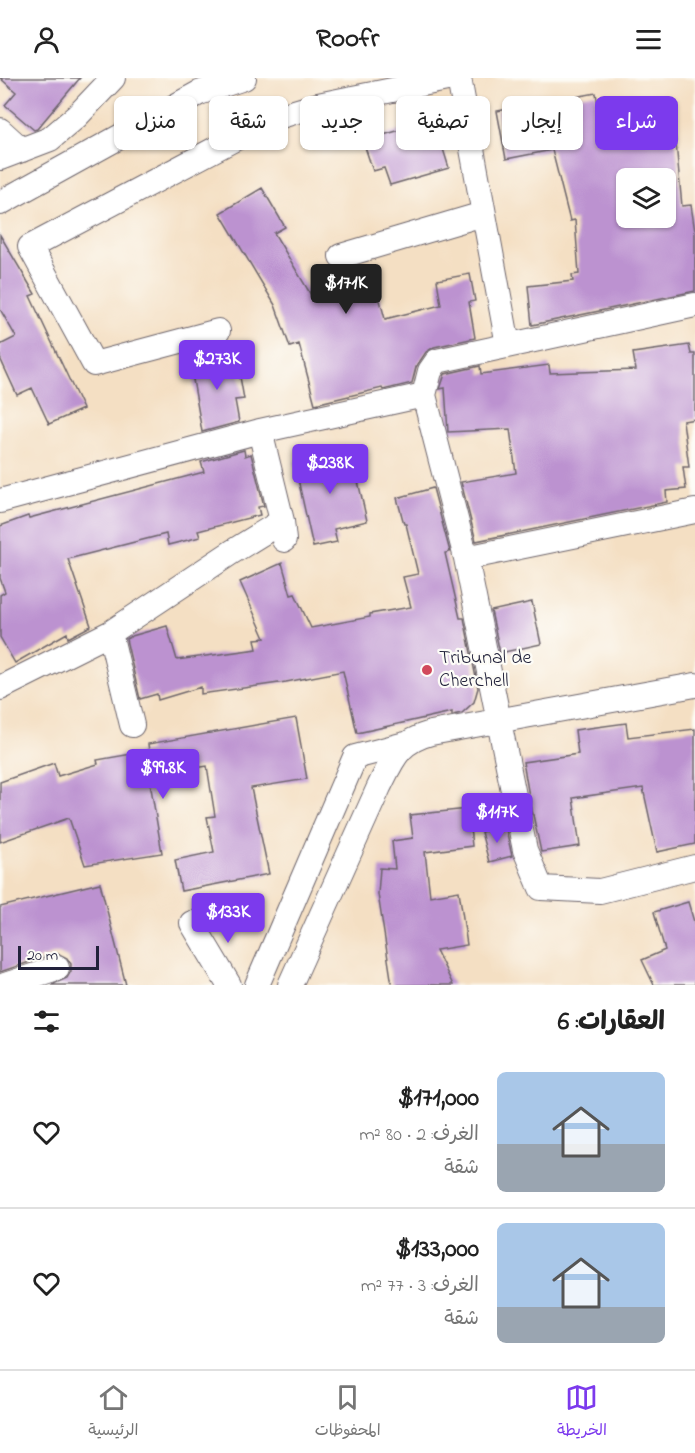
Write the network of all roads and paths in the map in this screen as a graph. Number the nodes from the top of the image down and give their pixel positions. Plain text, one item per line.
1 (244, 78) edge
2 (452, 78) edge
3 (459, 78) edge
4 (103, 81) edge
5 (198, 86) edge
6 (0, 130) edge
7 (11, 154) edge
8 (0, 203) edge
9 (483, 214) junction
10 (341, 256) dead end
11 (695, 305) edge
12 (218, 331) dead end
13 (508, 345) junction
14 (424, 395) junction
15 (260, 431) junction
16 (0, 501) edge
17 (695, 511) edge
18 (466, 558) junction
19 (110, 633) junction
20 (695, 686) edge
21 (0, 687) edge
22 (500, 722) junction
23 (132, 725) dead end
24 (405, 744) junction
25 (695, 867) edge
26 (192, 923) dead end
27 (57, 968) dead end
28 (5, 985) edge
29 (229, 985) edge
30 (257, 985) edge
31 (290, 985) edge

1 - 5 street
2 - 12 street
3 - 9 street
4 - 7 street
5 - 8 street
6 - 7 street
9 - 10 street
9 - 13 street
11 - 13 street
13 - 14 street
14 - 15 street
14 - 18 street
15 - 16 street
15 - 19 street
17 - 18 street
18 - 22 street
19 - 21 street
19 - 23 street
20 - 22 street
22 - 24 street
22 - 25 street
24 - 30 street
24 - 31 street
26 - 29 street
27 - 28 street

